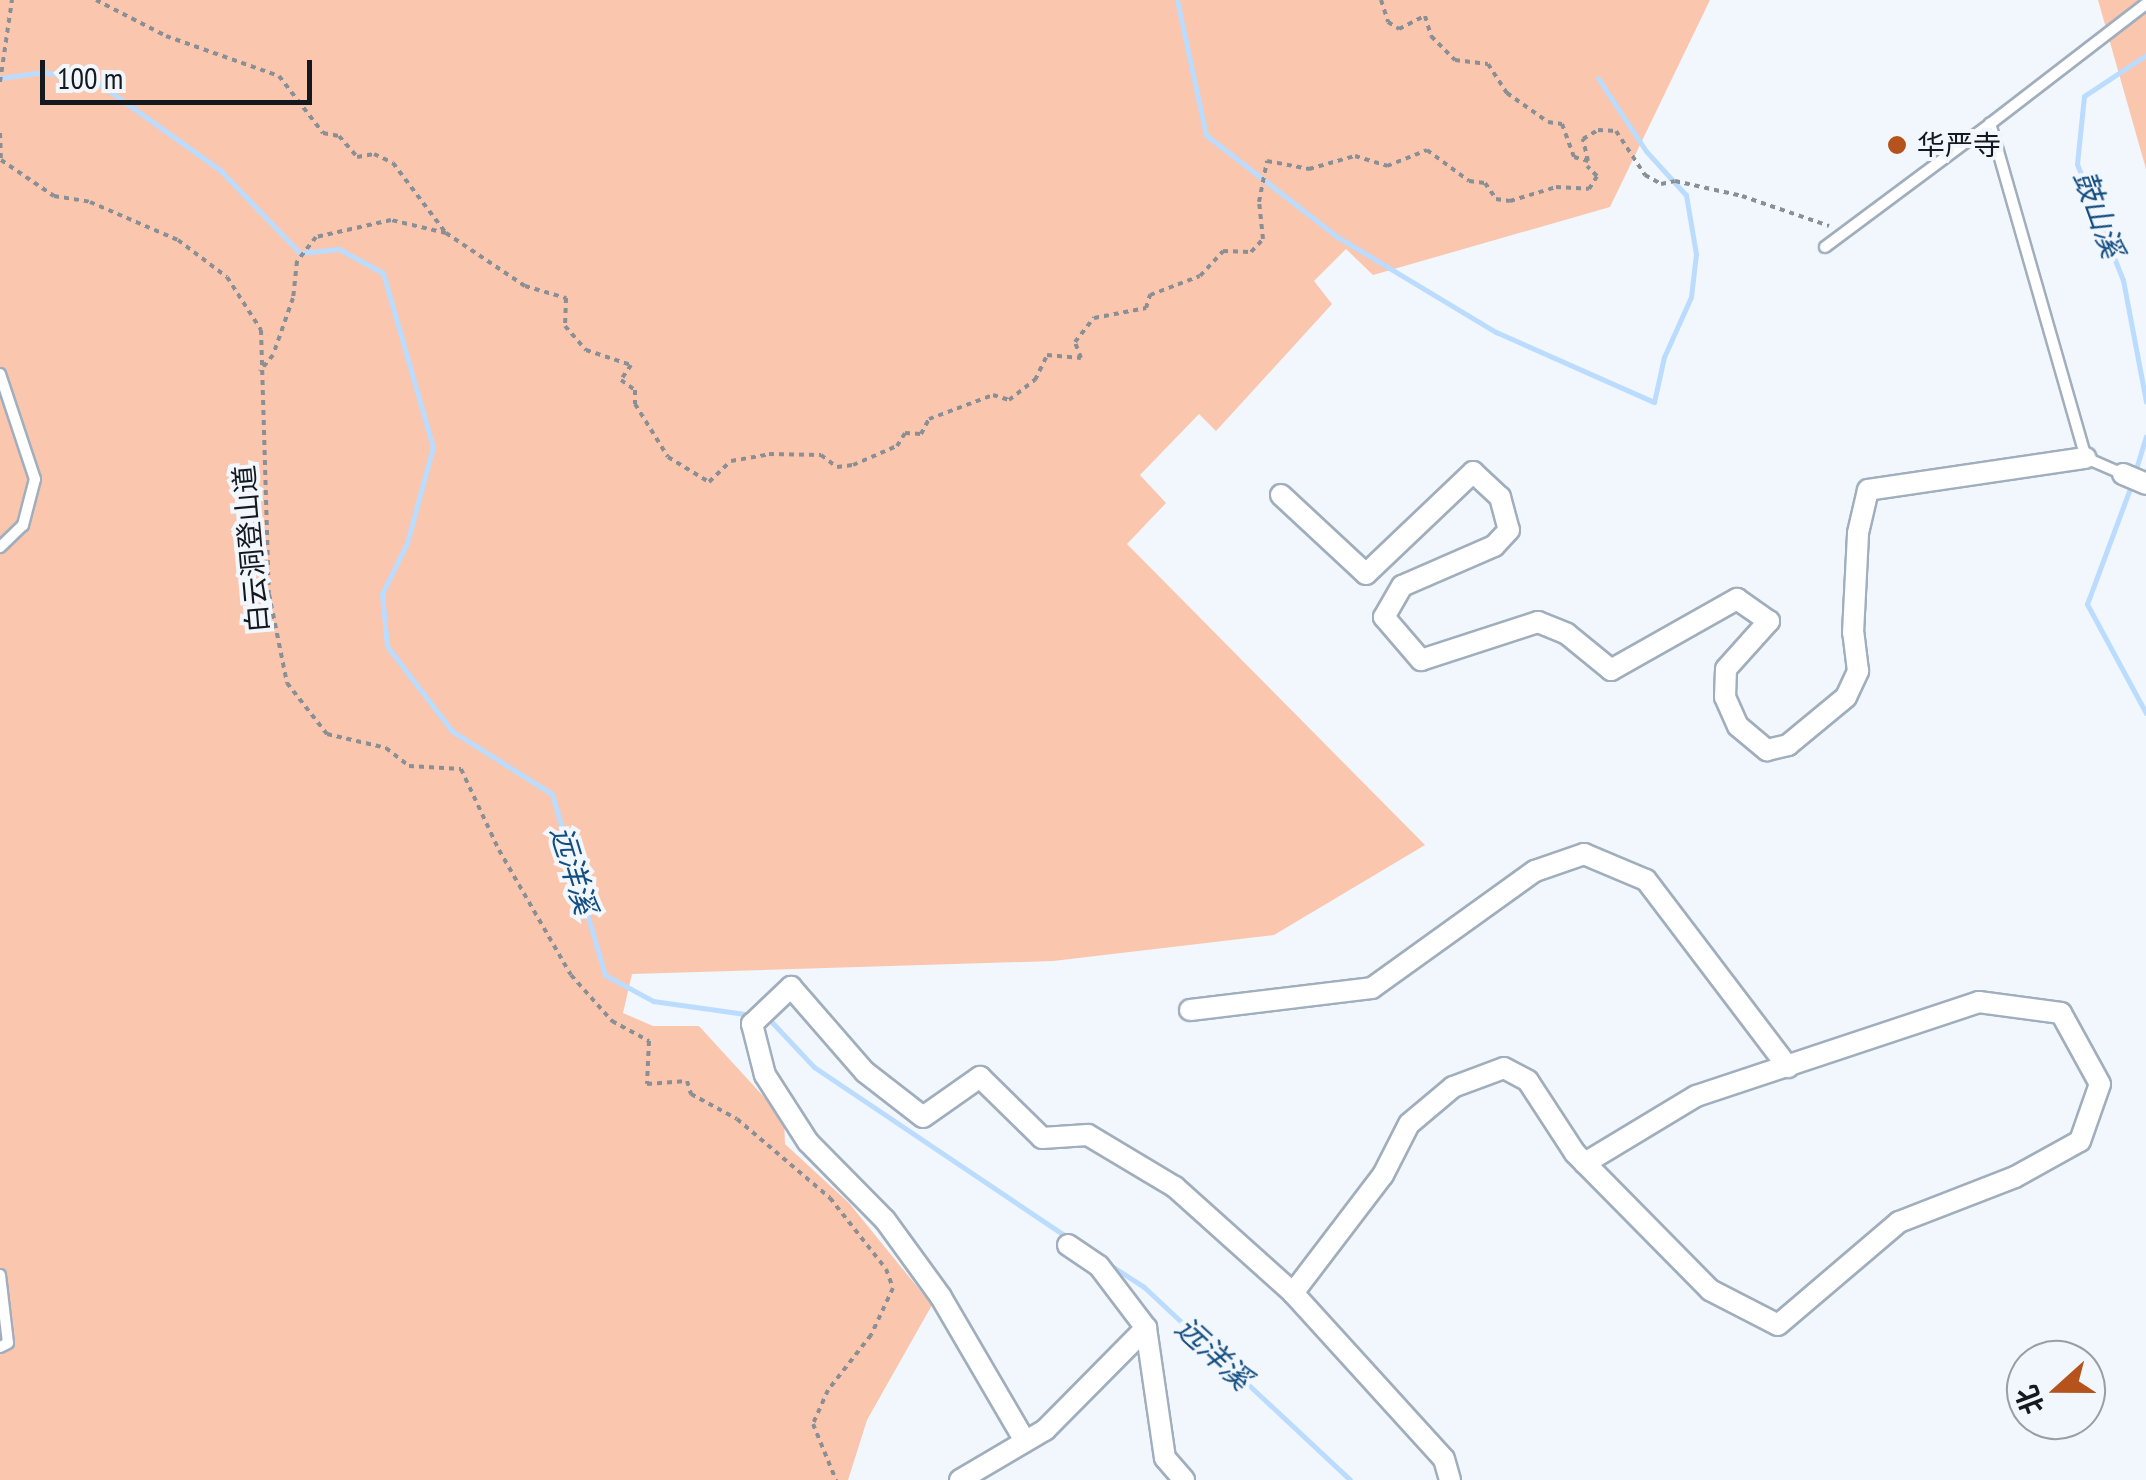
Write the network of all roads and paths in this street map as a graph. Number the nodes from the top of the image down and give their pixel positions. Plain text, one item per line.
1 (12, 0) edge
2 (96, 0) edge
3 (1381, 0) edge
4 (2146, 4) edge
5 (0, 82) edge
6 (1990, 124) junction
7 (0, 133) edge
8 (0, 160) edge
9 (1586, 166) dead end
10 (1853, 228) junction
11 (446, 233) junction
12 (1825, 247) dead end
13 (258, 372) junction
14 (0, 374) edge
15 (2086, 458) junction
16 (2123, 474) joint
17 (2146, 484) edge
18 (1281, 494) dead end
19 (0, 547) edge
20 (1190, 1010) dead end
21 (1788, 1067) junction
22 (1585, 1163) junction
23 (1068, 1245) dead end
24 (0, 1275) edge
25 (1292, 1293) junction
26 (1146, 1328) junction
27 (0, 1347) edge
28 (1025, 1441) junction
29 (968, 1478) edge
30 (836, 1480) edge
31 (1184, 1480) edge
32 (1450, 1480) edge

1 - 5 path
2 - 11 path
3 - 10 path
4 - 6 lane
6 - 10 lane
6 - 15 lane
7 - 8 path, 白云洞登山道
8 - 13 path, 白云洞登山道
9 - 11 path
10 - 12 lane
11 - 13 path
13 - 30 path, 白云洞登山道
14 - 19 lane
15 - 16 lane
15 - 18 street
16 - 17 street
20 - 21 street
21 - 22 street
21 - 22 street
22 - 25 street
23 - 26 street
24 - 27 lane
25 - 28 street
25 - 32 street
26 - 28 street
26 - 31 street
28 - 29 street

